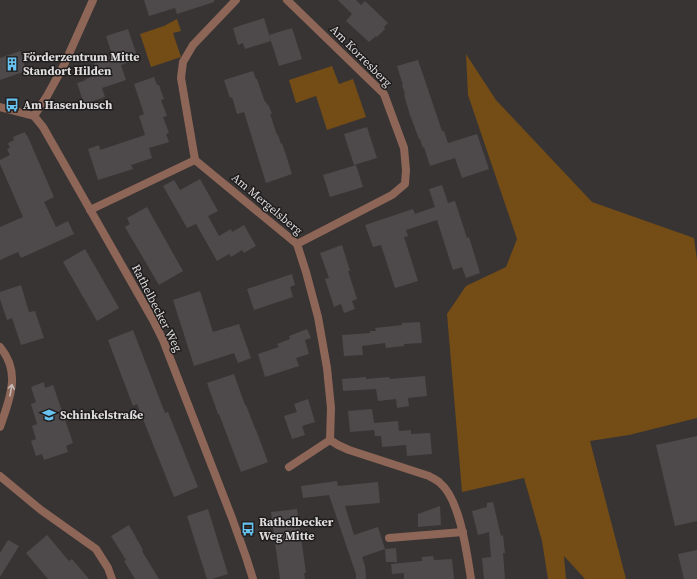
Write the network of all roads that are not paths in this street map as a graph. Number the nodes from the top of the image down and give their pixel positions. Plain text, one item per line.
1 (93, 0) edge
2 (236, 0) edge
3 (287, 0) edge
4 (0, 107) edge
5 (34, 116) junction
6 (195, 160) junction
7 (90, 210) junction
8 (298, 244) junction
9 (0, 348) edge
10 (0, 427) edge
11 (330, 440) junction
12 (289, 467) dead end
13 (0, 476) edge
14 (463, 532) junction
15 (389, 538) dead end
16 (112, 579) edge
17 (253, 579) edge
18 (471, 579) edge

1 - 5 street
2 - 6 street
3 - 8 street, Am Korresberg
4 - 5 street
5 - 7 street, Rathelbecker Weg
6 - 7 street
6 - 8 street, Am Mergelsberg
7 - 17 street, Rathelbecker Weg
8 - 11 street, Am Mergelsberg
10 -> 9 street
11 - 12 street
11 - 14 street
13 - 16 street
14 - 15 street
14 - 18 street

